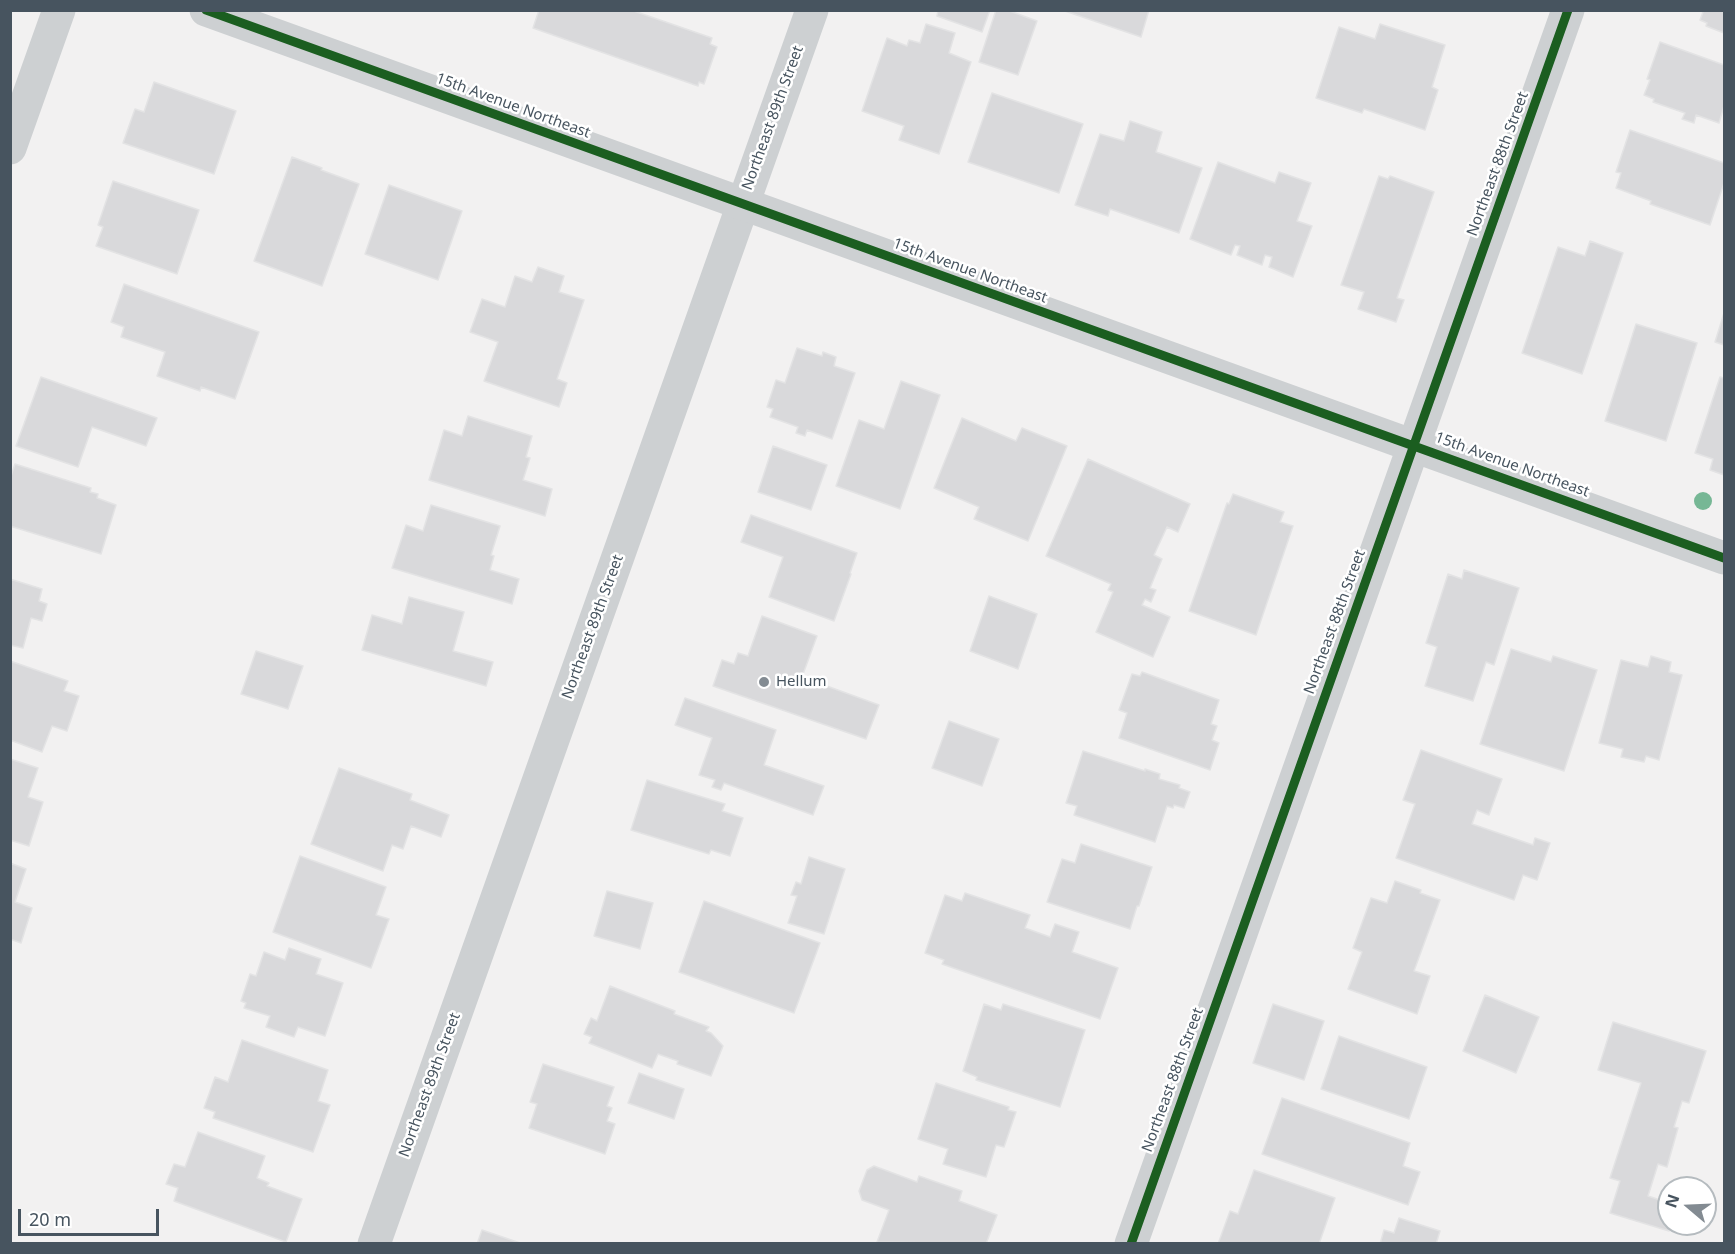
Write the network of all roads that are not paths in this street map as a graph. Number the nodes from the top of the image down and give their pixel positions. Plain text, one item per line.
1 (59, 10) edge
2 (206, 10) edge
3 (812, 10) edge
4 (1568, 10) edge
5 (10, 148) edge
6 (742, 204) junction
7 (1413, 446) junction
8 (1725, 558) edge
9 (374, 1244) edge
10 (1131, 1244) edge

1 - 5 street
2 - 6 street, 15th Avenue Northeast
3 - 6 street, Northeast 89th Street
4 - 7 street, Northeast 88th Street
6 - 7 street, 15th Avenue Northeast
6 - 9 street, Northeast 89th Street
7 - 8 street, 15th Avenue Northeast
7 - 10 street, Northeast 88th Street

